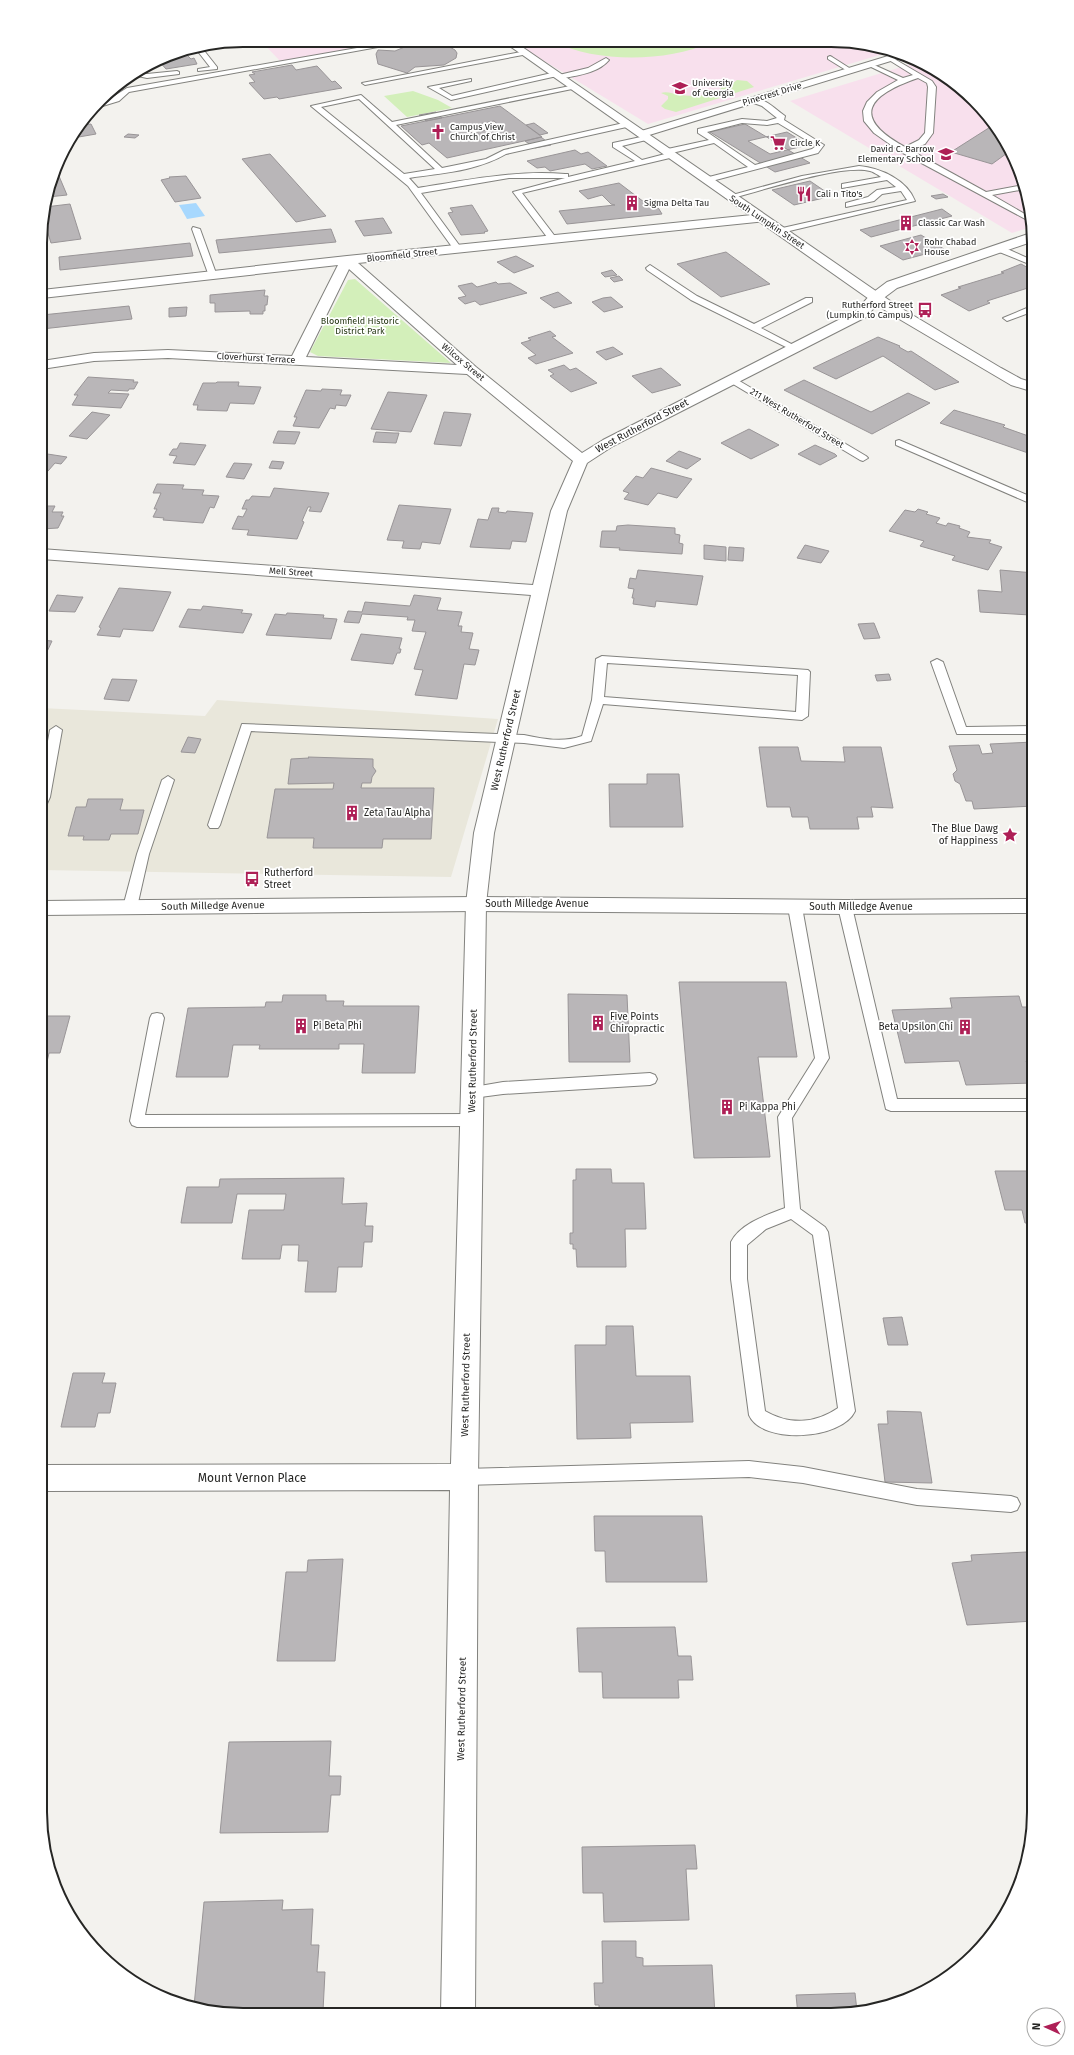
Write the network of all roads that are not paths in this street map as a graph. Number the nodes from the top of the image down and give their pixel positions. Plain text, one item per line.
1 (374, 47) edge
2 (517, 47) edge
3 (201, 52) edge
4 (526, 53) junction
5 (894, 57) edge
6 (830, 58) dead end
7 (891, 58) junction
8 (606, 60) dead end
9 (870, 65) junction
10 (850, 71) junction
11 (142, 75) edge
12 (919, 75) junction
13 (558, 76) junction
14 (469, 80) dead end
15 (902, 80) junction
16 (365, 83) dead end
17 (575, 87) junction
18 (754, 100) junction
19 (105, 103) edge
20 (778, 120) junction
21 (392, 124) junction
22 (628, 124) junction
23 (644, 136) junction
24 (713, 141) junction
25 (904, 150) junction
26 (669, 153) junction
27 (641, 162) junction
28 (755, 168) junction
29 (440, 170) junction
30 (402, 177) junction
31 (579, 177) junction
32 (887, 178) junction
33 (708, 180) junction
34 (845, 186) dead end
35 (903, 188) junction
36 (1019, 188) edge
37 (417, 191) junction
38 (984, 196) junction
39 (729, 197) junction
40 (850, 205) dead end
41 (1025, 217) edge
42 (762, 218) junction
43 (196, 229) dead end
44 (781, 231) junction
45 (553, 239) junction
46 (1027, 239) edge
47 (458, 249) junction
48 (1000, 249) junction
49 (347, 260) junction
50 (1027, 261) edge
51 (650, 268) dead end
52 (213, 276) junction
53 (47, 293) edge
54 (876, 297) junction
55 (809, 300) dead end
56 (1027, 311) edge
57 (1007, 318) dead end
58 (753, 328) junction
59 (793, 347) junction
60 (297, 360) junction
61 (47, 364) edge
62 (471, 370) junction
63 (731, 379) junction
64 (1027, 386) edge
65 (899, 443) dead end
66 (862, 458) dead end
67 (581, 460) junction
68 (1027, 499) edge
69 (47, 554) edge
70 (542, 590) junction
71 (937, 662) dead end
72 (598, 700) junction
73 (56, 730) dead end
74 (1027, 730) edge
75 (506, 740) junction
76 (47, 775) edge
77 (168, 780) dead end
78 (214, 825) dead end
79 (476, 904) junction
80 (1027, 906) edge
81 (130, 907) junction
82 (796, 907) junction
83 (845, 907) junction
84 (47, 908) edge
85 (156, 1018) dead end
86 (650, 1079) dead end
87 (472, 1092) junction
88 (1027, 1105) edge
89 (472, 1120) junction
90 (793, 1212) junction
91 (464, 1477) junction
92 (47, 1478) edge
93 (1011, 1504) dead end
94 (458, 2008) edge

1 - 19 lane
2 - 4 street, South Lumpkin Street
3 - 11 lane
4 - 13 street, South Lumpkin Street
4 - 16 lane
5 - 7 street, Pinecrest Drive
6 - 10 lane
7 - 9 street, Pinecrest Drive
7 - 12 lane
8 - 13 lane
9 - 10 street, Pinecrest Drive
9 - 15 lane
10 - 18 street, Pinecrest Drive
12 - 15 lane
12 - 25 lane
13 - 14 lane
13 - 17 street, South Lumpkin Street
15 - 25 lane
17 - 21 lane
17 - 22 street, South Lumpkin Street
18 - 20 lane
18 - 23 street, Pinecrest Drive
20 - 24 lane
20 - 28 lane
21 - 29 lane
21 - 30 lane
22 - 23 street, South Lumpkin Street
22 - 29 lane
23 - 26 street, South Lumpkin Street
23 - 27 lane
24 - 26 lane
24 - 28 lane
25 - 38 lane
26 - 27 lane
26 - 33 street, South Lumpkin Street
27 - 31 lane
28 - 33 lane
29 - 30 lane
30 - 37 lane
31 - 37 lane
31 - 45 lane
32 - 34 lane
32 - 35 lane
32 - 39 lane
33 - 39 street, South Lumpkin Street
35 - 40 lane
35 - 44 lane
36 - 38 lane
37 - 47 lane
38 - 41 lane
39 - 42 street, South Lumpkin Street
42 - 44 street, South Lumpkin Street
42 - 45 street, Bloomfield Street
43 - 52 lane
44 - 54 street, South Lumpkin Street
45 - 47 street, Bloomfield Street
46 - 48 street, West Rutherford Street
47 - 49 street, Bloomfield Street
48 - 50 lane
48 - 54 street, West Rutherford Street
49 - 52 street, Bloomfield Street
49 - 60 street
49 - 62 street, Wilcox Street
51 - 58 lane
52 - 53 street, Bloomfield Street
54 - 59 street, West Rutherford Street
54 - 64 street, South Lumpkin Street
55 - 58 lane
56 - 57 lane
58 - 59 lane
59 - 63 street, West Rutherford Street
60 - 61 street, Cloverhurst Terrace
60 - 62 street, Cloverhurst Terrace
62 - 67 street, Wilcox Street
63 - 66 lane, 211 West Rutherford Street
63 - 67 street, West Rutherford Street
65 - 68 lane
67 - 70 street, West Rutherford Street
69 - 70 street, Mell Street
70 - 75 street, West Rutherford Street
71 - 74 lane
72 - 72 lane
72 - 75 lane
73 - 76 lane
75 - 78 lane
75 - 79 street, West Rutherford Street
77 - 81 lane
79 - 81 street, South Milledge Avenue
79 - 82 street, South Milledge Avenue
79 - 87 street, West Rutherford Street
80 - 83 street, South Milledge Avenue
81 - 84 street, South Milledge Avenue
82 - 83 street, South Milledge Avenue
82 - 90 lane
83 - 88 lane
85 - 89 lane
86 - 87 lane
87 - 89 street, West Rutherford Street
89 - 91 street, West Rutherford Street
90 - 90 lane
91 - 92 street, Mount Vernon Place
91 - 93 lane
91 - 94 street, West Rutherford Street

